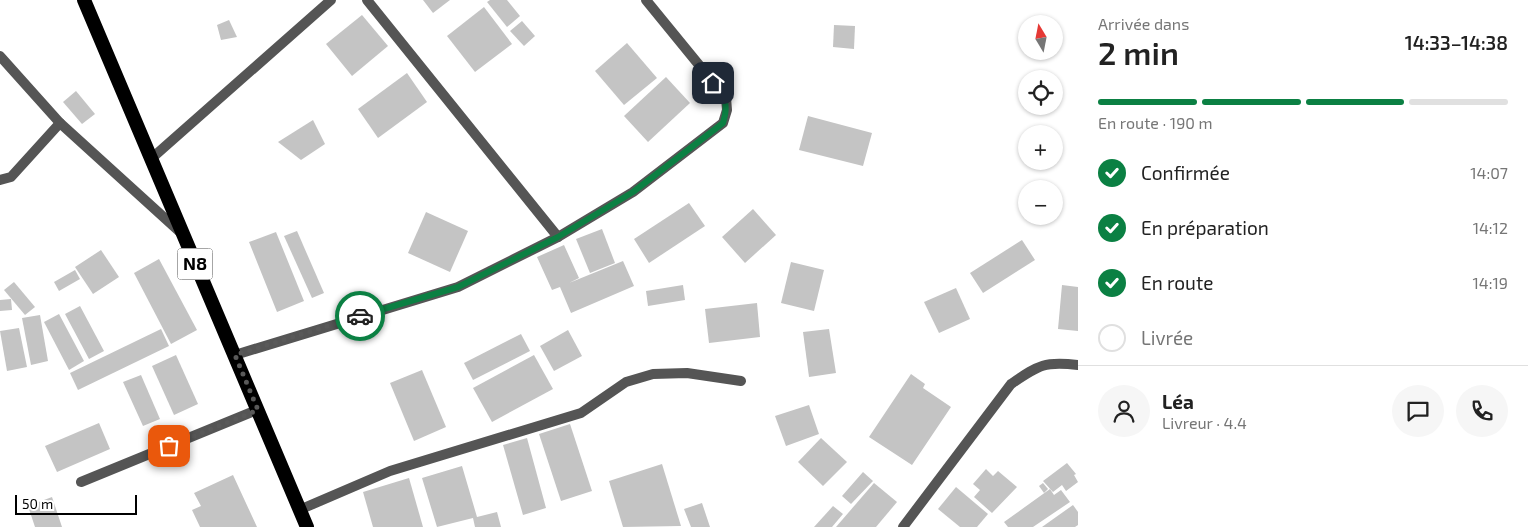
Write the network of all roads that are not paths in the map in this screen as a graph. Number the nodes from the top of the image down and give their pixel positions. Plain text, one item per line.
1 (84, 0) edge
2 (331, 0) edge
3 (367, 0) edge
4 (646, 0) edge
5 (0, 56) edge
6 (60, 123) junction
7 (152, 158) junction
8 (0, 180) edge
9 (182, 234) junction
10 (558, 237) junction
11 (235, 355) junction
12 (1078, 364) edge
13 (741, 381) dead end
14 (258, 410) junction
15 (81, 482) dead end
16 (299, 510) junction
17 (306, 527) edge
18 (904, 527) edge

1 - 7 highway, N8
2 - 7 street
3 - 10 street
4 - 10 street
5 - 6 street
6 - 8 street
6 - 9 street
7 - 9 highway, N8
9 - 11 highway, N8
10 - 11 street
11 - 14 highway, N8
12 - 18 street
13 - 16 street
14 - 15 street
14 - 16 highway, N8
16 - 17 highway, N8

